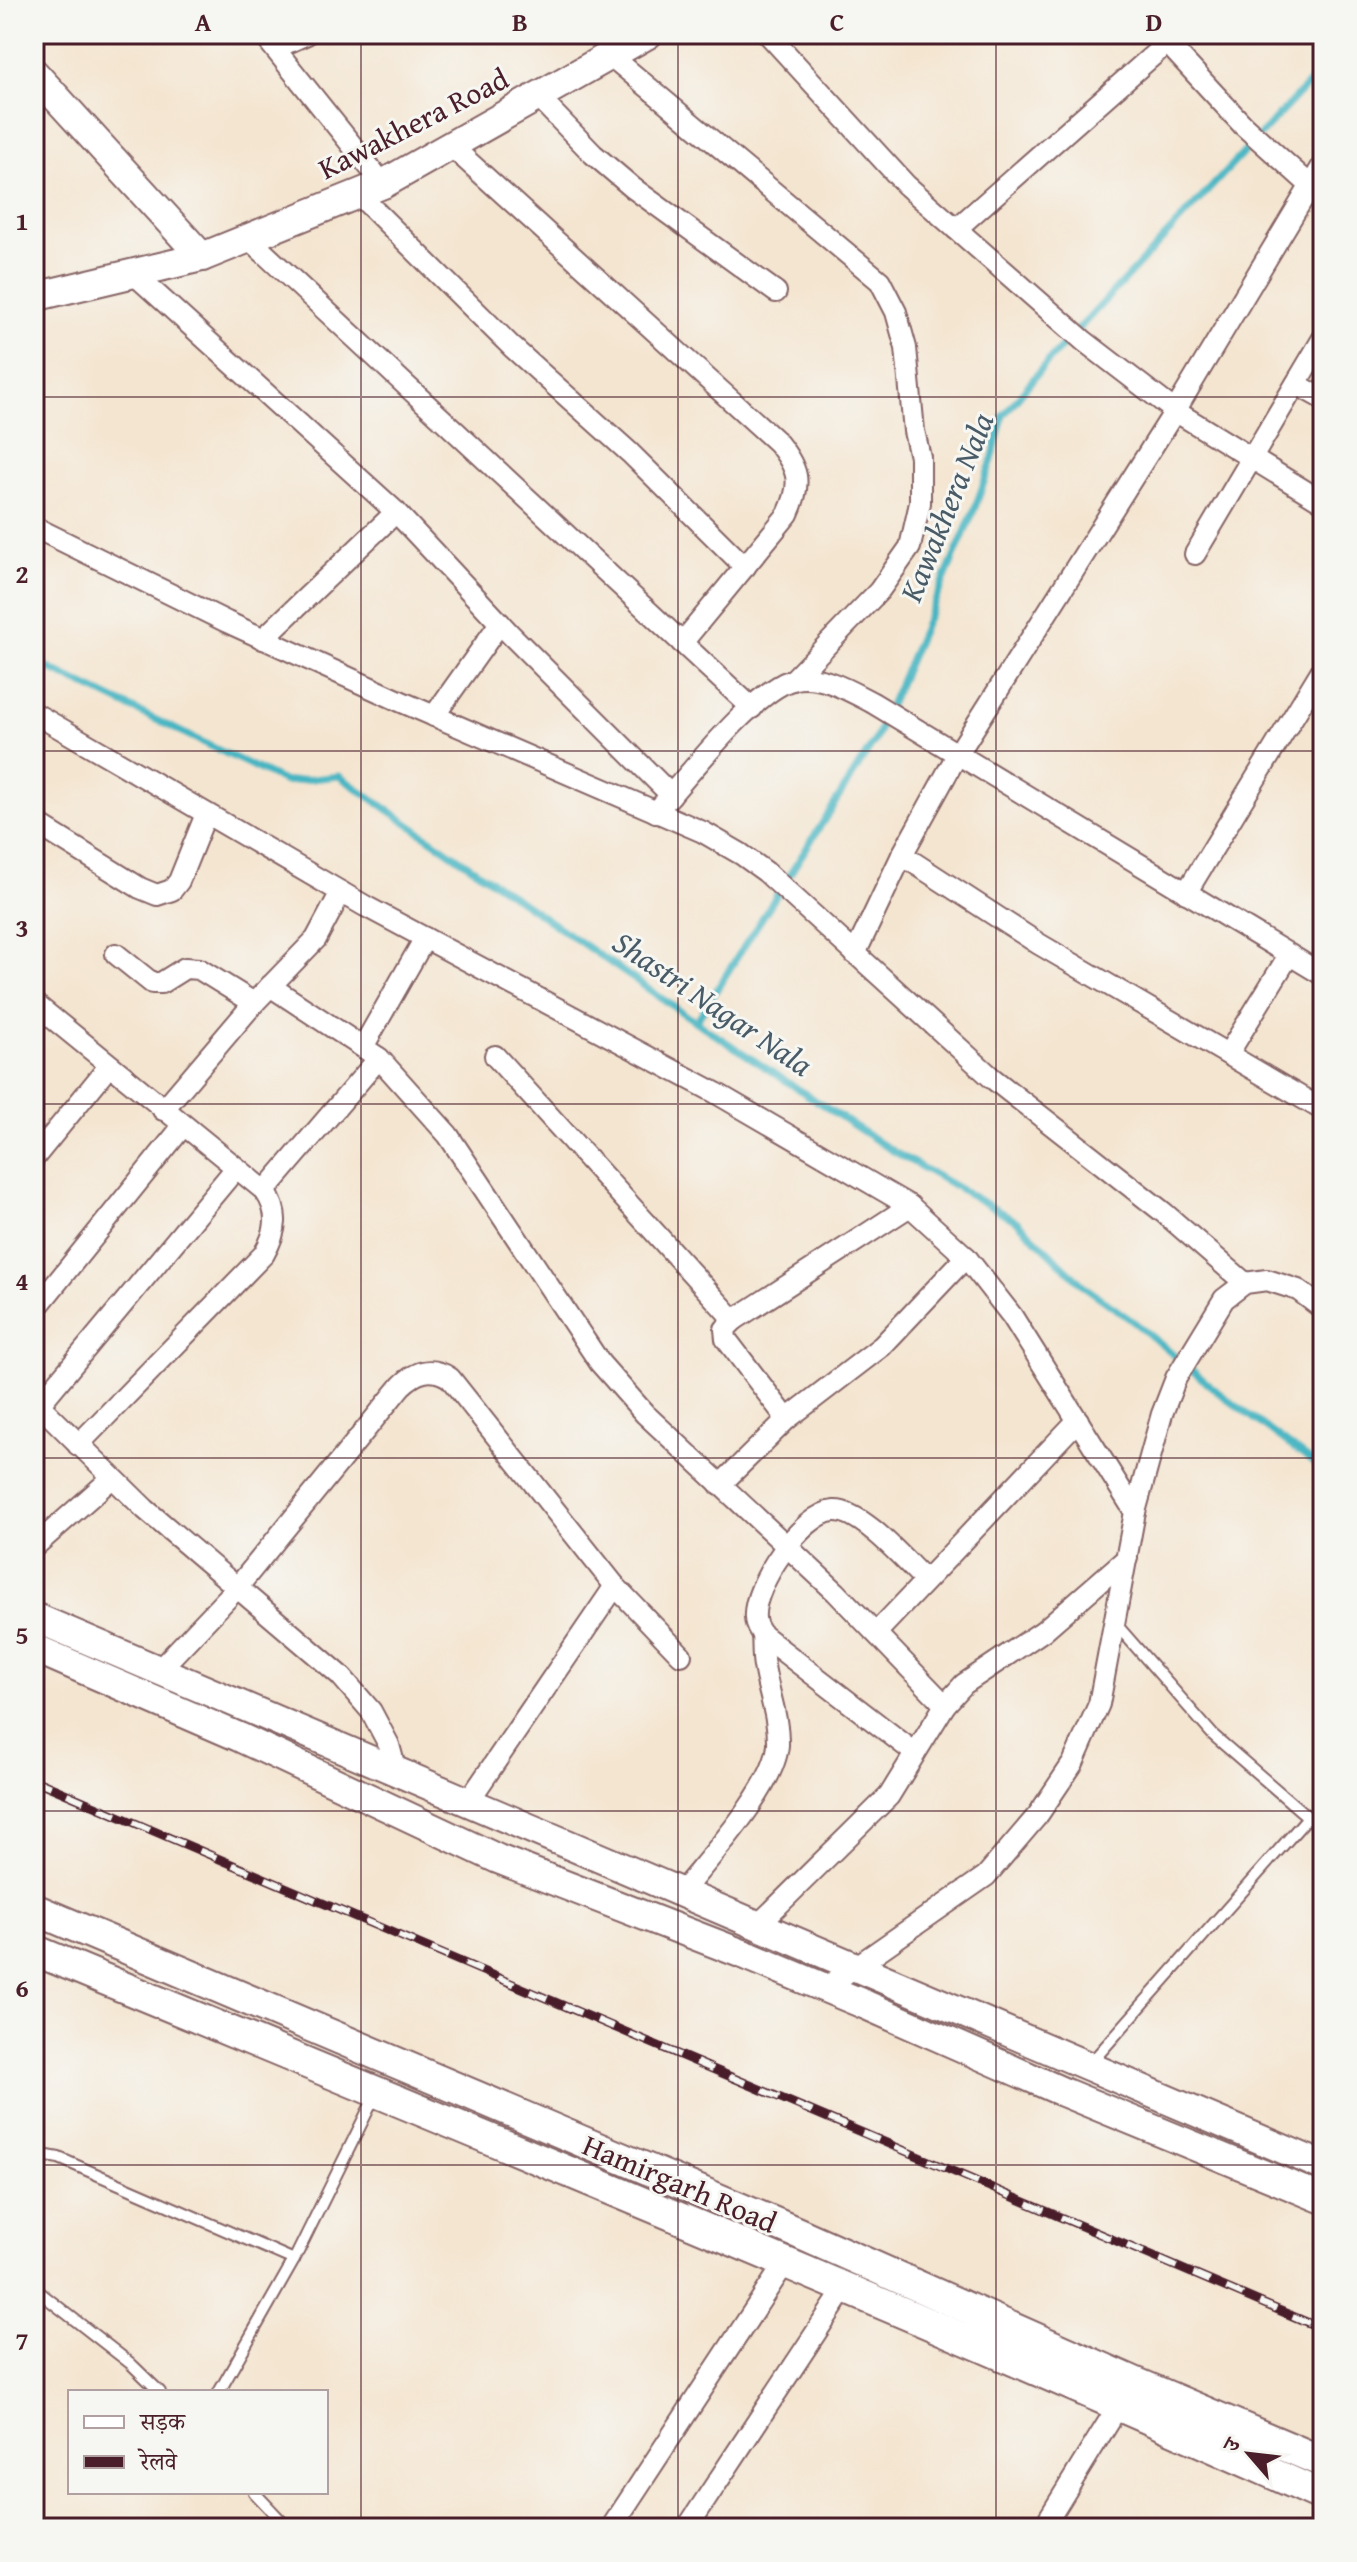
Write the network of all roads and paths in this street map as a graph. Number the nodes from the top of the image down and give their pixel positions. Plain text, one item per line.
1 (307, 34) edge
2 (648, 34) edge
3 (768, 34) edge
4 (1163, 38) edge
5 (269, 41) edge
6 (612, 57) junction
7 (34, 73) edge
8 (538, 97) junction
9 (451, 146) junction
10 (1323, 165) edge
11 (1311, 186) junction
12 (371, 189) junction
13 (956, 229) junction
14 (248, 238) junction
15 (202, 257) junction
16 (133, 273) junction
17 (776, 292) dead end
18 (34, 297) edge
19 (1323, 338) edge
20 (1296, 384) junction
21 (1323, 399) edge
22 (1175, 411) junction
23 (1251, 458) junction
24 (1323, 502) edge
25 (396, 512) junction
26 (34, 527) edge
27 (1195, 554) dead end
28 (745, 567) junction
29 (500, 623) junction
30 (263, 639) junction
31 (682, 643) junction
32 (1323, 668) edge
33 (793, 680) junction
34 (752, 708) junction
35 (34, 713) edge
36 (434, 716) junction
37 (957, 755) junction
38 (671, 795) junction
39 (656, 812) junction
40 (206, 814) junction
41 (34, 822) edge
42 (902, 855) junction
43 (341, 892) junction
44 (1186, 893) junction
45 (425, 938) junction
46 (116, 954) dead end
47 (855, 954) junction
48 (1289, 955) junction
49 (1323, 975) edge
50 (270, 986) junction
51 (34, 1003) edge
52 (254, 1003) junction
53 (371, 1053) junction
54 (1228, 1054) junction
55 (495, 1056) dead end
56 (109, 1066) junction
57 (163, 1110) junction
58 (1323, 1110) edge
59 (183, 1126) junction
60 (34, 1158) edge
61 (236, 1168) junction
62 (265, 1191) junction
63 (910, 1206) junction
64 (966, 1257) junction
65 (1245, 1283) junction
66 (1323, 1309) edge
67 (34, 1311) edge
68 (734, 1320) junction
69 (36, 1402) edge
70 (787, 1419) junction
71 (1078, 1420) junction
72 (78, 1445) junction
73 (112, 1478) junction
74 (720, 1485) junction
75 (1135, 1512) junction
76 (786, 1546) junction
77 (34, 1547) edge
78 (1127, 1558) junction
79 (925, 1580) junction
80 (615, 1586) junction
81 (236, 1589) junction
82 (34, 1617) edge
83 (1114, 1622) junction
84 (876, 1633) junction
85 (762, 1635) junction
86 (34, 1648) edge
87 (681, 1655) dead end
88 (159, 1670) junction
89 (945, 1705) junction
90 (915, 1753) junction
91 (396, 1771) junction
92 (468, 1802) junction
93 (1308, 1817) junction
94 (1323, 1830) edge
95 (681, 1893) junction
96 (34, 1909) edge
97 (758, 1925) junction
98 (34, 1950) edge
99 (856, 1967) junction
100 (825, 1988) junction
101 (1088, 2066) junction
102 (377, 2093) junction
103 (34, 2158) edge
104 (1323, 2166) edge
105 (1323, 2199) edge
106 (294, 2260) junction
107 (785, 2263) junction
108 (846, 2287) junction
109 (34, 2288) edge
110 (158, 2390) edge
111 (220, 2390) edge
112 (1126, 2393) junction
113 (1323, 2462) edge
114 (256, 2494) edge
115 (1323, 2496) edge
116 (288, 2528) edge
117 (611, 2528) edge
118 (687, 2528) edge
119 (1043, 2528) edge

1 - 5 street
2 - 6 street, Kawakhera Road
3 - 13 street
4 - 11 street
4 - 13 street
5 - 12 street
6 - 8 street, Kawakhera Road
6 - 33 street
7 - 15 street
8 - 9 street, Kawakhera Road
8 - 17 street
9 - 12 street, Kawakhera Road
9 - 28 street
10 - 11 street
11 - 22 street
12 - 14 street, Kawakhera Road
12 - 28 street
13 - 22 street
14 - 15 street, Kawakhera Road
14 - 31 street
15 - 16 street, Kawakhera Road
16 - 18 street, Kawakhera Road
16 - 25 street
19 - 20 street
20 - 21 street
20 - 23 street
22 - 23 street
22 - 37 street
23 - 24 street
23 - 27 street
25 - 29 street
25 - 30 street
26 - 30 street
28 - 31 street
29 - 36 street
29 - 38 street
30 - 36 street
31 - 34 street
32 - 44 street
33 - 34 street
33 - 37 street
34 - 38 street
35 - 40 street
36 - 39 street
37 - 42 street
37 - 44 street
38 - 39 street
39 - 47 street
40 - 41 street
40 - 43 street
42 - 47 street
42 - 54 street
43 - 45 street
43 - 50 street
44 - 48 street
45 - 53 street
45 - 63 street
46 - 52 street
47 - 65 street
48 - 49 street
48 - 54 street
50 - 52 street
50 - 53 street
51 - 56 street
52 - 57 street
53 - 62 street
53 - 74 street
54 - 58 street
55 - 68 street
56 - 57 street
56 - 60 street
57 - 59 street
59 - 61 street
59 - 67 street
61 - 62 street
61 - 69 street
62 - 72 street
63 - 64 street
63 - 68 street
64 - 70 street
64 - 71 street
65 - 66 street
65 - 75 street
68 - 70 street
69 - 72 street
70 - 74 street
71 - 75 street
71 - 79 street
72 - 73 street
73 - 77 street
73 - 81 street
74 - 76 street
75 - 78 street
76 - 79 street
76 - 84 street
76 - 85 street
78 - 83 street
78 - 89 street
79 - 84 street
80 - 81 street
80 - 87 street
80 - 92 street
81 - 88 street
81 - 91 street
82 - 88 street
83 - 93 lane
83 - 99 street
84 - 89 street
85 - 90 street
85 - 95 street
86 - 100 street
88 - 91 street
89 - 90 street
90 - 97 street
91 - 92 street
92 - 95 street
93 - 94 lane
93 - 101 lane
95 - 97 street
96 - 112 main road, Hamirgarh Road
97 - 99 street
98 - 102 main road, Hamirgarh Road
99 - 100 street
99 - 101 street
100 - 105 street
101 - 104 street
102 - 106 lane
102 - 107 main road, Hamirgarh Road
103 - 106 lane
106 - 111 lane
107 - 108 main road, Hamirgarh Road
107 - 117 street
108 - 112 main road, Hamirgarh Road
108 - 118 street
109 - 110 lane
112 - 113 main road, Hamirgarh Road
112 - 115 main road, Hamirgarh Road
112 - 119 street
114 - 116 lane

